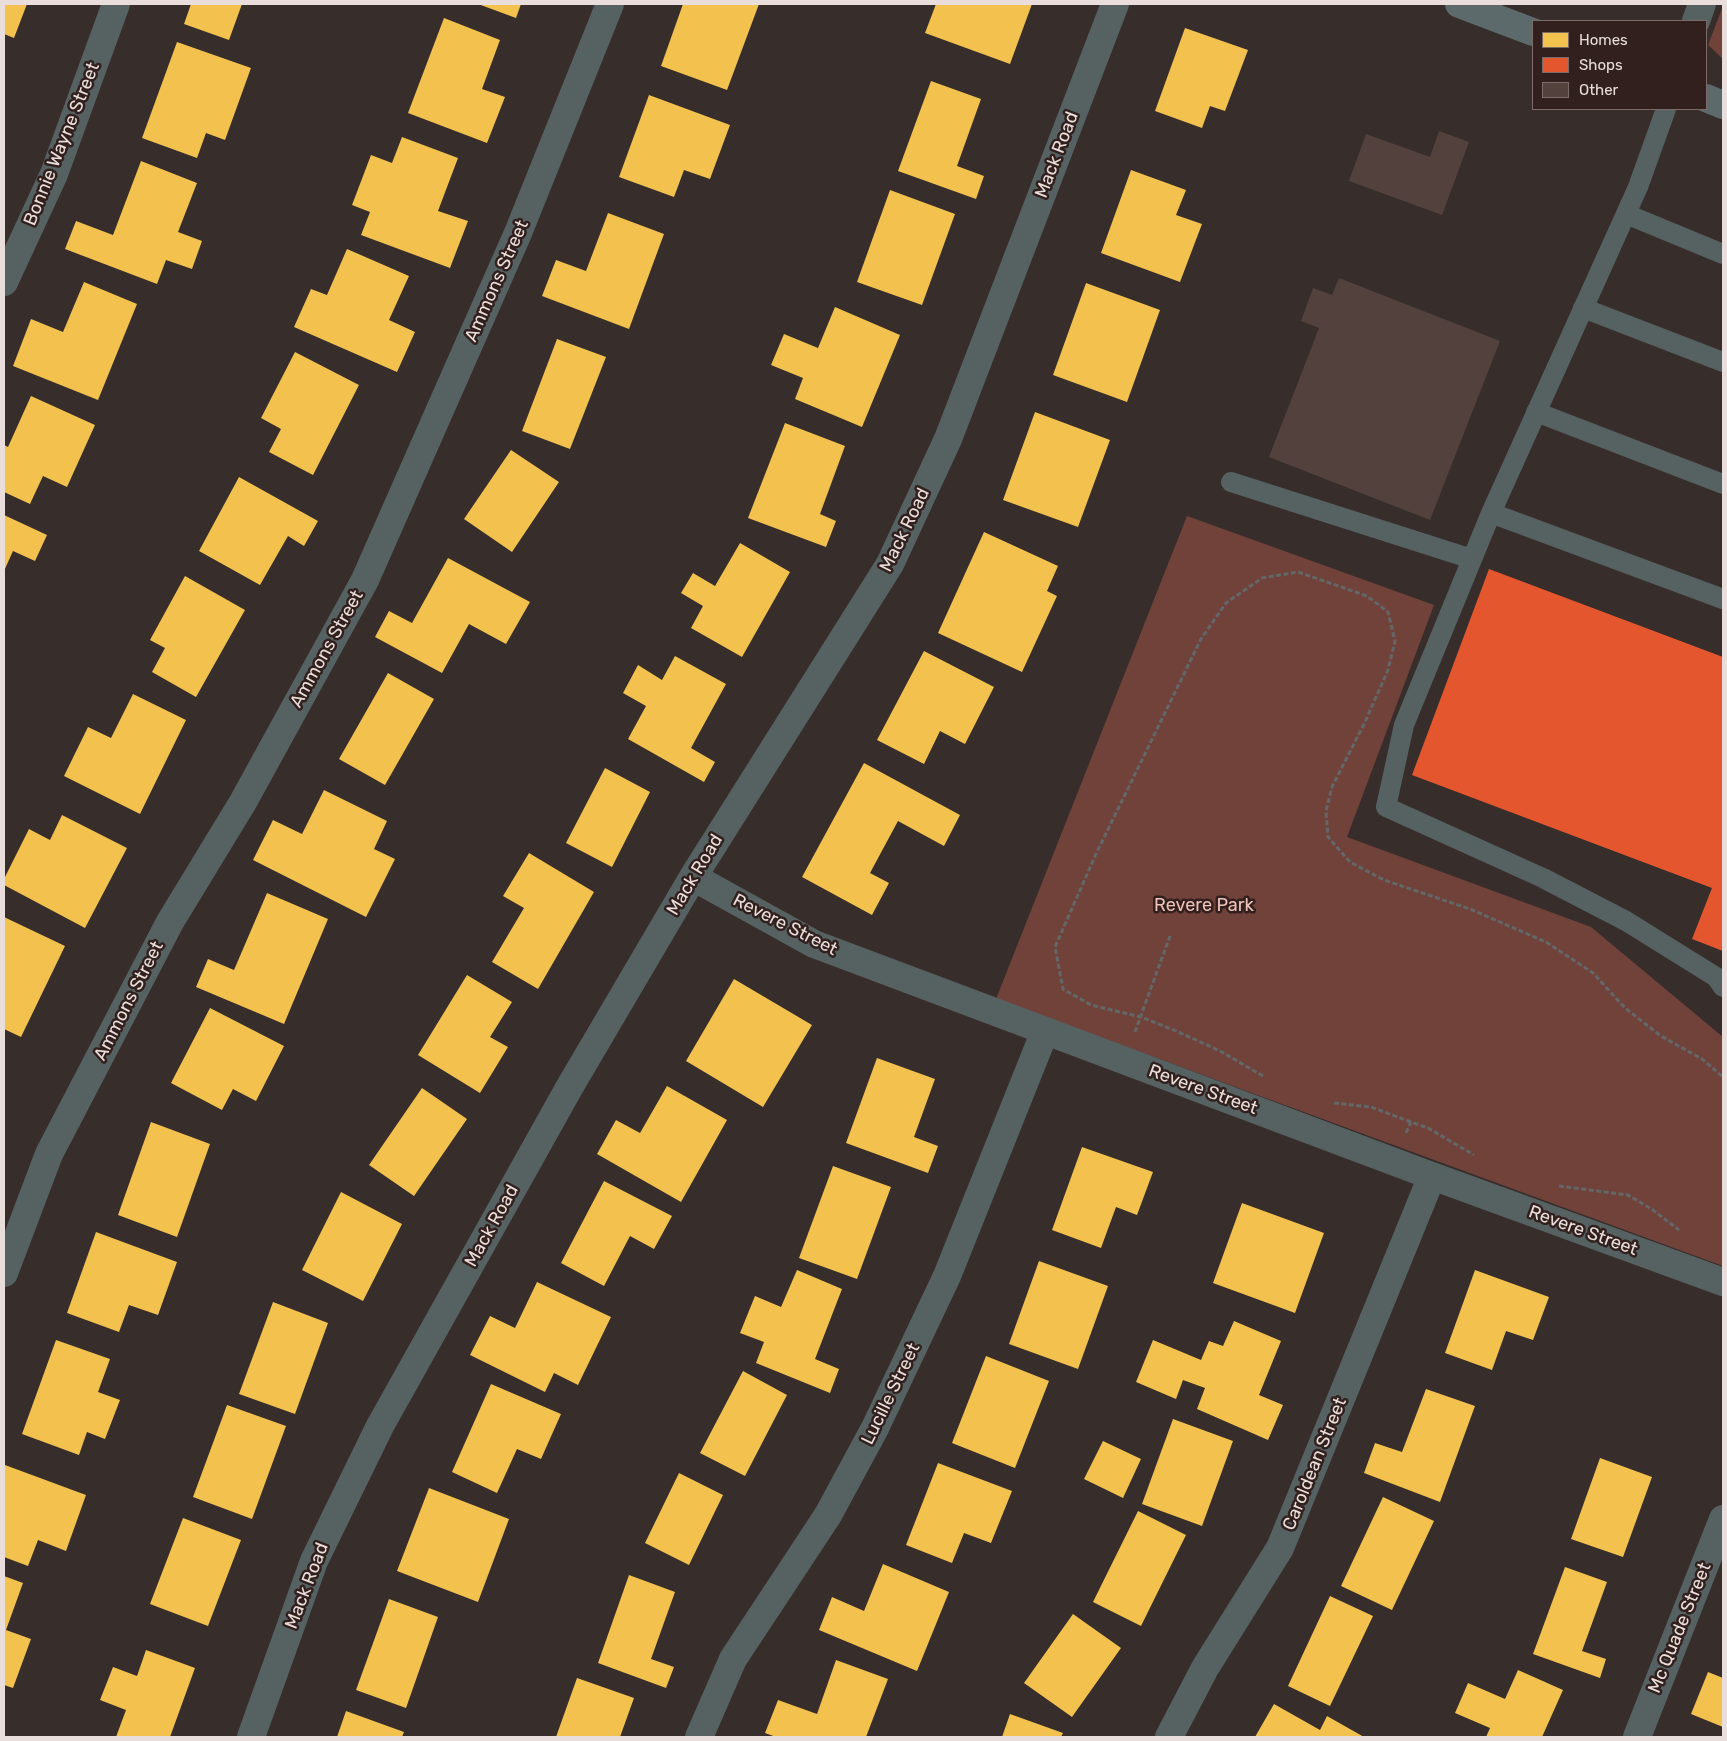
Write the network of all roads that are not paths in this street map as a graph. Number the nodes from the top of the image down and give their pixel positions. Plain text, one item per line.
1 (116, 4) edge
2 (610, 4) edge
3 (1115, 4) edge
4 (1459, 4) edge
5 (1702, 4) edge
6 (1696, 20) edge
7 (1532, 32) edge
8 (1707, 98) edge
9 (1723, 105) edge
10 (1666, 110) edge
11 (1626, 214) junction
12 (1723, 254) edge
13 (4, 282) edge
14 (1583, 308) junction
15 (1723, 362) edge
16 (1536, 412) junction
17 (1231, 482) dead end
18 (1723, 484) edge
19 (1491, 513) junction
20 (1472, 559) junction
21 (1723, 599) edge
22 (693, 877) junction
23 (1723, 987) edge
24 (1045, 1031) junction
25 (1432, 1176) junction
26 (4, 1273) edge
27 (1723, 1282) edge
28 (1723, 1519) edge
29 (251, 1737) edge
30 (699, 1737) edge
31 (1169, 1737) edge
32 (1637, 1737) edge

1 - 13 street, Bonnie Wayne Street
2 - 26 street, Ammons Street
3 - 22 street, Mack Road
4 - 7 main road
5 - 6 street
8 - 9 main road
10 - 11 lane
11 - 12 lane
11 - 14 lane
14 - 15 lane
14 - 16 lane
16 - 18 lane
16 - 19 lane
17 - 20 lane
19 - 20 lane
19 - 21 lane
20 - 23 lane
22 - 24 street, Revere Street
22 - 29 street, Mack Road
24 - 25 street, Revere Street
24 - 30 street, Lucille Street
25 - 27 street, Revere Street
25 - 31 street, Caroldean Street
28 - 32 street, Mc Quade Street

